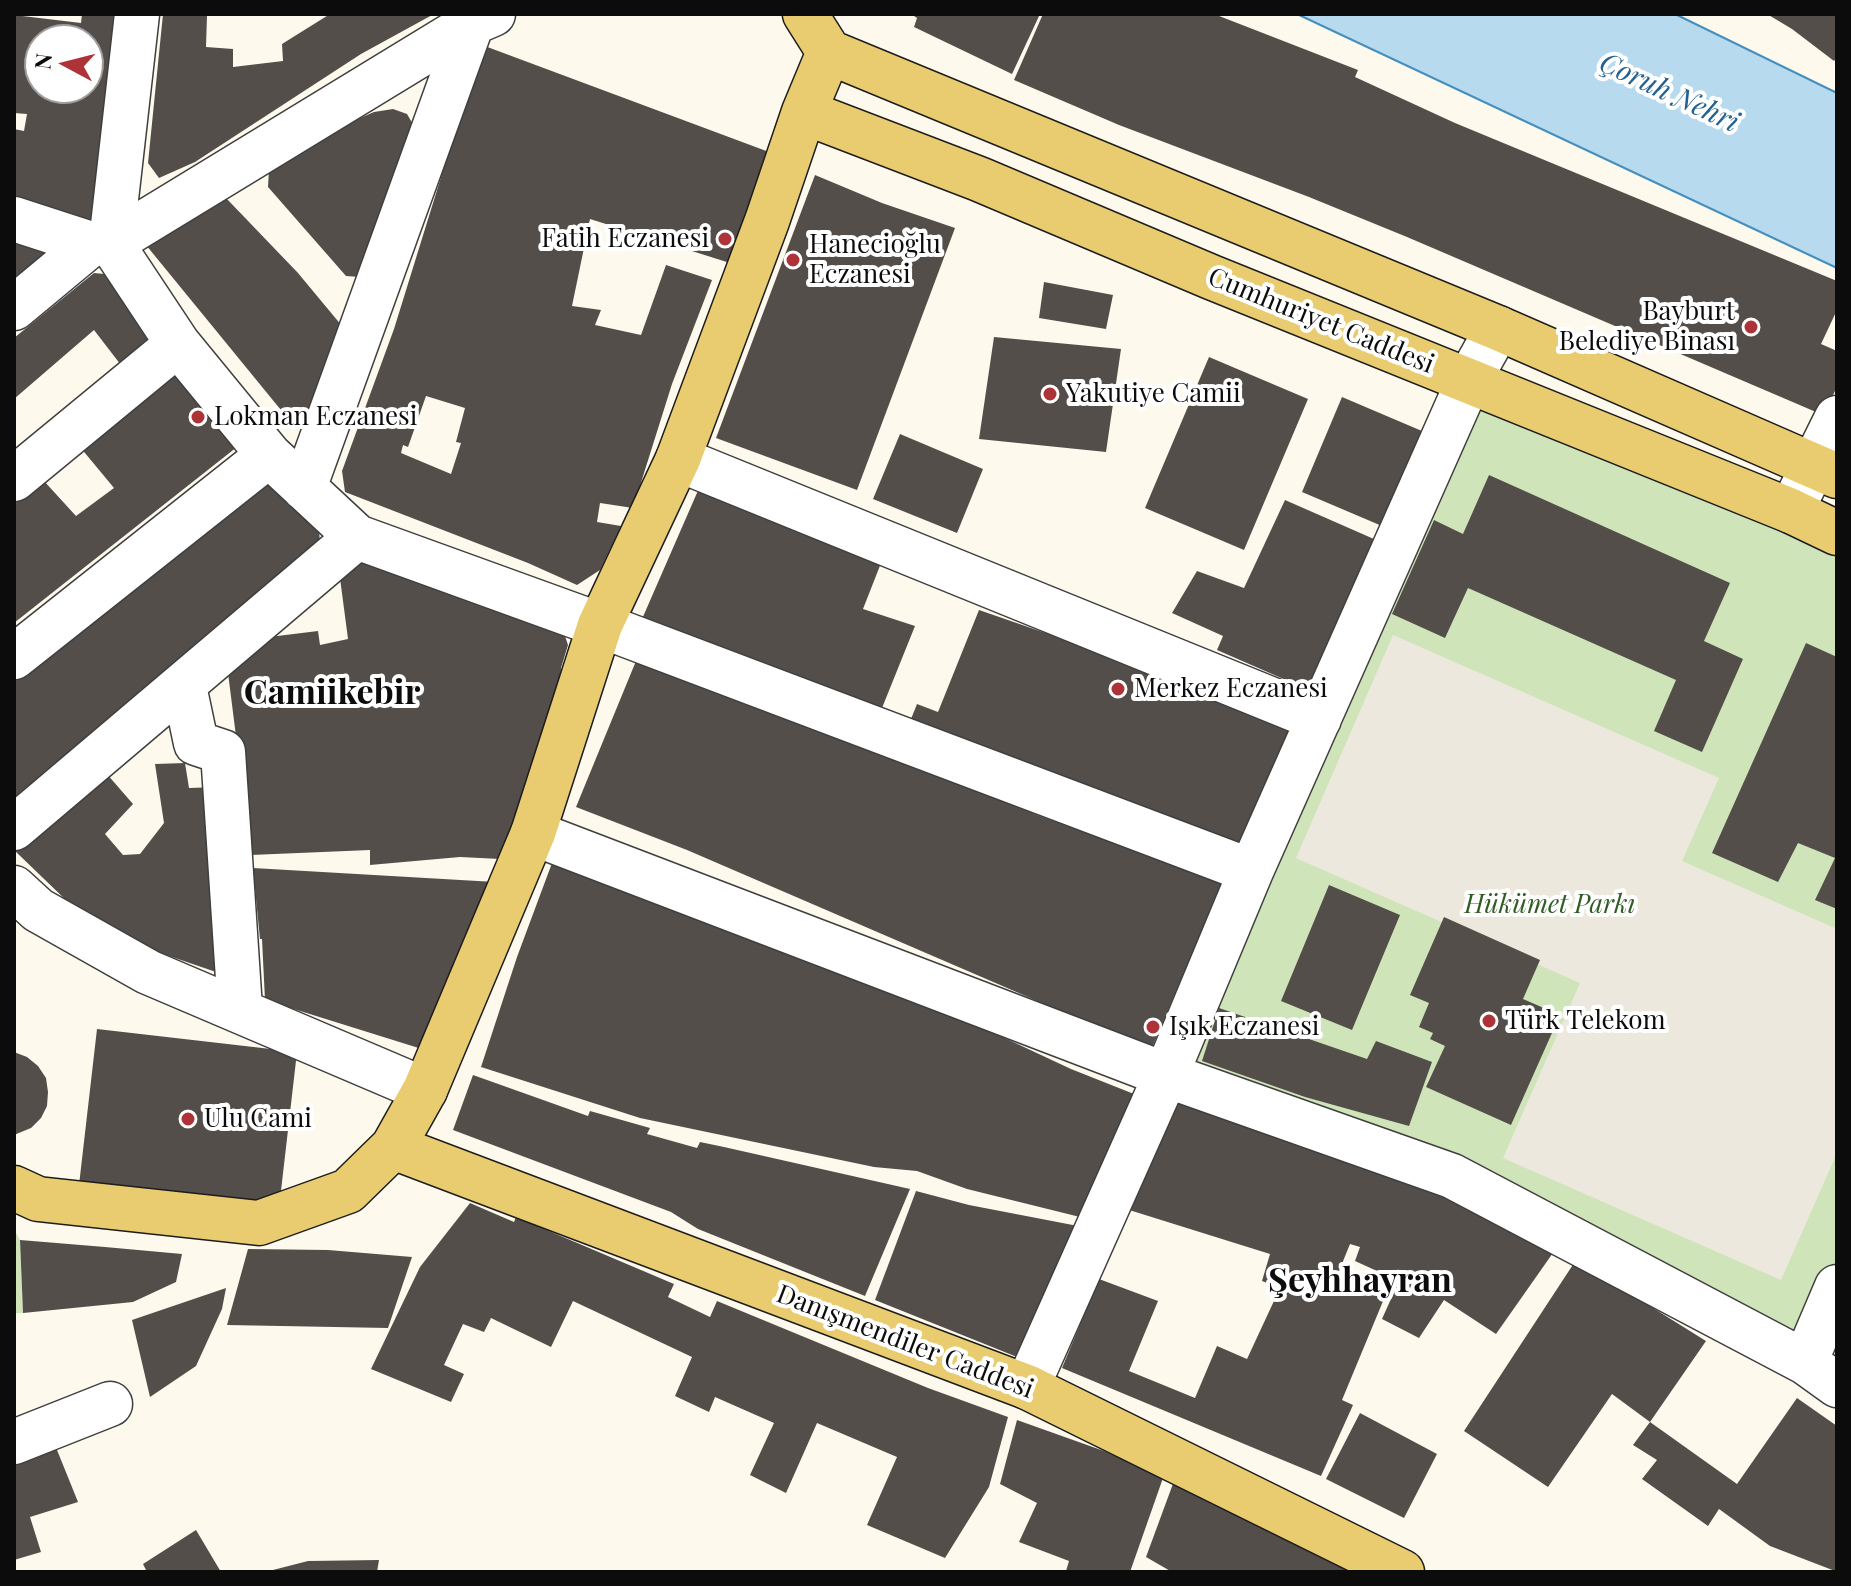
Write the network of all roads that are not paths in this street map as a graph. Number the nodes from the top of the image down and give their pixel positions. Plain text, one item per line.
1 (137, 14) edge
2 (805, 14) edge
3 (482, 19) edge
4 (829, 52) junction
5 (804, 112) junction
6 (14, 219) edge
7 (101, 243) junction
8 (14, 308) edge
9 (1498, 328) junction
10 (178, 344) junction
11 (1469, 380) junction
12 (1837, 418) edge
13 (269, 455) junction
14 (678, 459) junction
15 (1826, 472) edge
16 (14, 479) edge
17 (304, 488) junction
18 (1791, 511) junction
19 (1837, 533) edge
20 (357, 537) junction
21 (600, 625) junction
22 (14, 657) edge
23 (184, 686) junction
24 (1319, 719) junction
25 (14, 828) edge
26 (533, 833) junction
27 (1251, 871) junction
28 (22, 911) edge
29 (240, 1009) junction
30 (1166, 1075) junction
31 (425, 1090) junction
32 (393, 1147) junction
33 (14, 1188) edge
34 (1837, 1287) edge
35 (1821, 1374) edge
36 (1027, 1387) junction
37 (110, 1404) dead end
38 (14, 1442) edge
39 (1402, 1572) edge

1 - 7 street
2 - 4 main road
3 - 7 street
3 - 17 street
4 - 5 main road
4 - 9 main road
5 - 11 main road, Cumhuriyet Caddesi
5 - 14 main road
6 - 7 street
7 - 8 street
7 - 10 street
9 - 11 street
9 - 15 main road
10 - 13 street
10 - 16 street
11 - 18 main road, Cumhuriyet Caddesi
11 - 24 street
12 - 15 street
13 - 17 street
13 - 22 street
14 - 21 main road
14 - 24 street
15 - 18 street
17 - 20 street
18 - 19 main road, Cumhuriyet Caddesi
20 - 21 street
20 - 23 street
21 - 26 main road
21 - 27 street
23 - 25 street
23 - 29 street
24 - 27 street
26 - 30 street
26 - 31 main road
27 - 30 street
28 - 29 street
29 - 31 street
30 - 35 street
30 - 36 street
31 - 32 main road
32 - 33 main road
32 - 36 main road, Danışmendiler Caddesi
34 - 35 street
36 - 39 main road, Danışmendiler Caddesi
37 - 38 street

